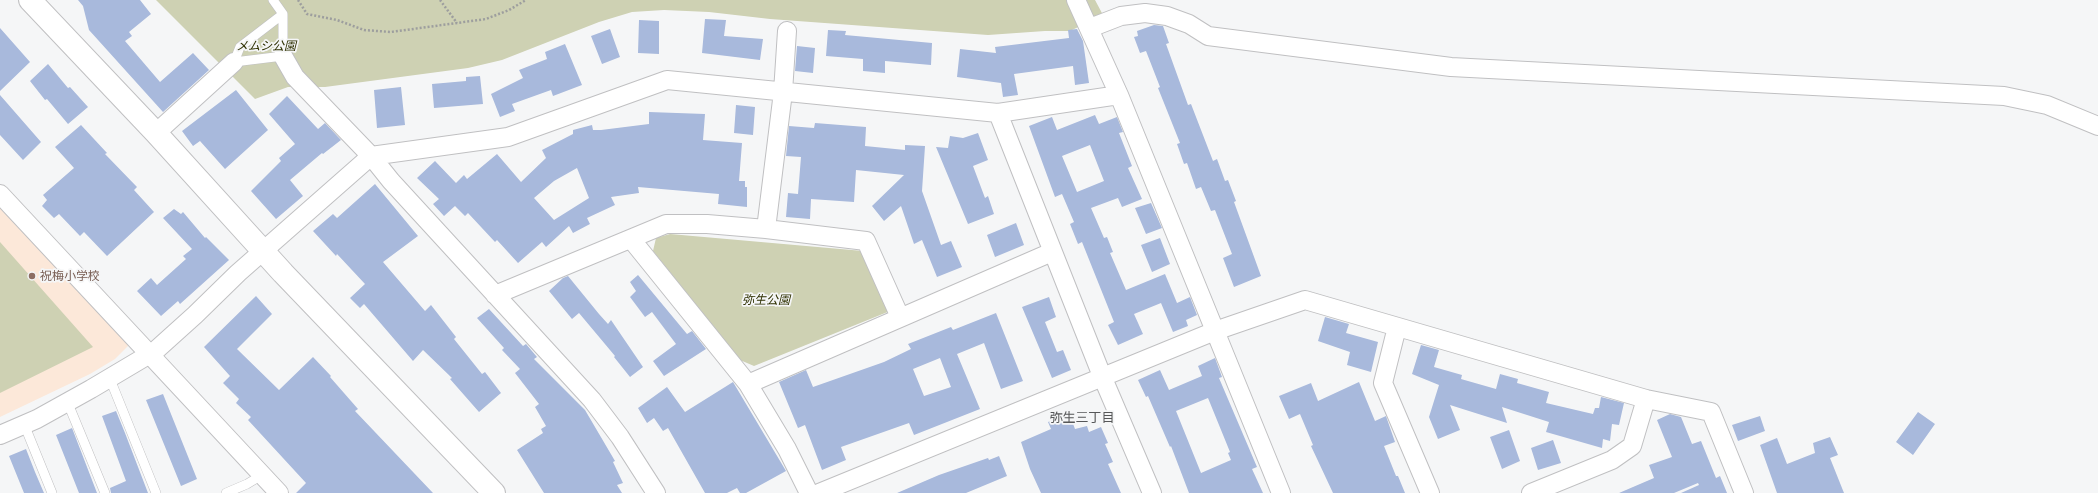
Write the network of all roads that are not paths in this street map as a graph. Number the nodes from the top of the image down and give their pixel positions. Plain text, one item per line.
1 (30, 0) edge
2 (273, 0) edge
3 (1076, 0) edge
4 (283, 14) junction
5 (1090, 28) junction
6 (787, 31) dead end
7 (283, 56) junction
8 (234, 62) junction
9 (783, 92) junction
10 (1119, 95) junction
11 (998, 113) junction
12 (2098, 126) edge
13 (156, 133) junction
14 (371, 156) junction
15 (0, 194) edge
16 (766, 229) junction
17 (631, 239) junction
18 (264, 250) junction
19 (1052, 252) junction
20 (495, 295) junction
21 (900, 317) junction
22 (1397, 327) junction
23 (1215, 331) junction
24 (150, 354) junction
25 (1102, 376) junction
26 (110, 379) junction
27 (748, 384) junction
28 (1646, 400) junction
29 (67, 401) junction
30 (24, 424) junction
31 (0, 435) edge
32 (262, 475) junction
33 (245, 489) edge
34 (52, 493) edge
35 (105, 493) edge
36 (156, 493) edge
37 (226, 493) edge
38 (279, 493) edge
39 (494, 493) edge
40 (656, 493) edge
41 (809, 493) edge
42 (819, 493) edge
43 (1152, 493) edge
44 (1282, 493) edge
45 (1430, 493) edge
46 (1531, 493) edge
47 (1744, 493) edge

1 - 13 street
2 - 4 lane
3 - 5 street
4 - 7 lane
4 - 8 lane
5 - 10 street
5 - 12 street
6 - 9 street
7 - 8 lane
7 - 14 street
8 - 13 street
9 - 11 street
9 - 14 street
9 - 16 street
10 - 11 street
10 - 23 street
11 - 19 street
13 - 18 street
14 - 18 street
14 - 20 street
15 - 24 street
16 - 17 street
16 - 21 street
17 - 20 street
17 - 27 street
18 - 24 street
18 - 39 street
19 - 21 street
19 - 25 street
20 - 40 street
21 - 27 street
22 - 23 street
22 - 28 street
22 - 45 street
23 - 25 street
23 - 44 street
24 - 26 street
24 - 32 street
25 - 42 street
25 - 43 street
26 - 29 street
26 - 36 lane
27 - 41 street
28 - 46 street
28 - 47 street
29 - 30 street
29 - 35 lane
30 - 31 street
30 - 34 lane
32 - 33 lane
32 - 38 street
33 - 37 lane

